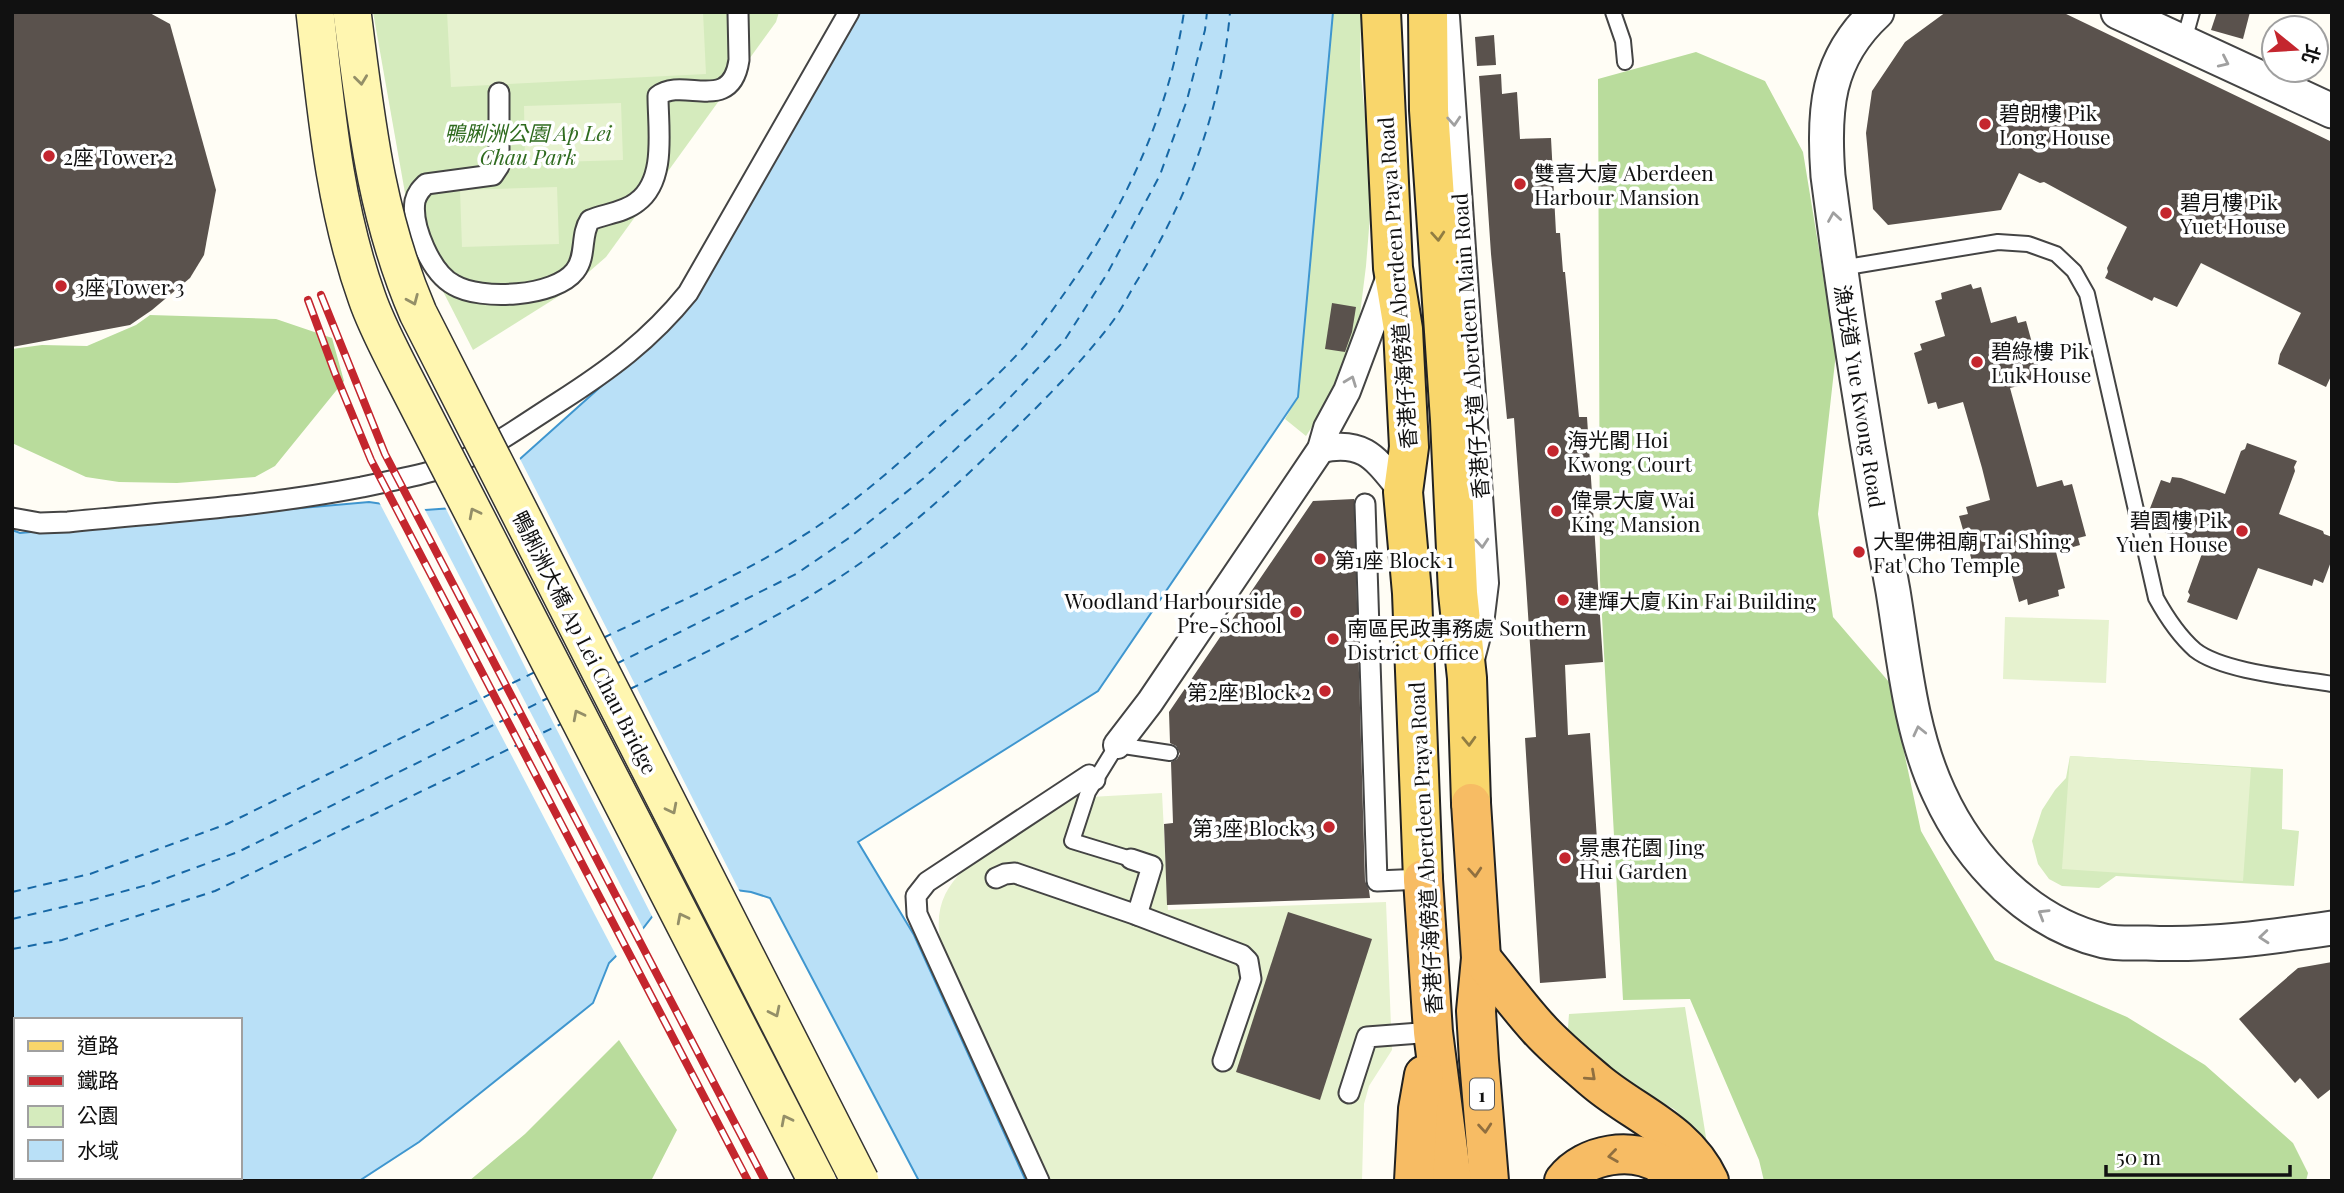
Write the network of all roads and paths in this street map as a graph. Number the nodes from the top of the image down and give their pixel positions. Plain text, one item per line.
1 (315, 12) edge
2 (352, 12) edge
3 (738, 12) edge
4 (849, 12) edge
5 (1381, 12) edge
6 (1428, 12) edge
7 (1445, 12) edge
8 (1613, 12) edge
9 (1877, 12) edge
10 (2118, 12) edge
11 (2187, 28) edge
12 (1625, 62) dead end
13 (499, 93) dead end
14 (2332, 111) edge
15 (1393, 268) junction
16 (1841, 268) junction
17 (419, 362) junction
18 (1321, 449) junction
19 (1403, 492) junction
20 (1365, 504) dead end
21 (12, 518) edge
22 (1466, 678) junction
23 (2332, 684) edge
24 (1117, 744) junction
25 (1170, 753) dead end
26 (1092, 778) junction
27 (1471, 803) joint
28 (1131, 859) joint
29 (996, 878) dead end
30 (1423, 879) junction
31 (1137, 915) junction
32 (2332, 928) edge
33 (718, 940) junction
34 (1481, 958) junction
35 (1433, 1032) junction
36 (1223, 1061) dead end
37 (1349, 1093) dead end
38 (1677, 1165) edge
39 (817, 1181) edge
40 (860, 1181) edge
41 (1040, 1181) edge
42 (1414, 1181) edge
43 (1452, 1181) edge
44 (1489, 1181) edge
45 (1564, 1181) edge
46 (1709, 1181) edge

1 - 17 main road, 鴨脷洲大橋 Ap Lei Chau Bridge, bridge
2 -> 17 main road, 鴨脷洲大橋 Ap Lei Chau Bridge, bridge
3 - 13 street
4 - 21 street
5 - 15 main road, 香港仔海傍道 Aberdeen Praya Road
6 -> 22 main road, 香港仔海傍道 Aberdeen Praya Road
7 -> 22 street, 香港仔大道 Aberdeen Main Road
8 - 12 lane
16 -> 9 street, 漁光道 Yue Kwong Road
10 - 11 street
11 -> 14 street
18 -> 15 street
15 - 19 main road, 香港仔海傍道 Aberdeen Praya Road
16 - 23 lane
32 -> 16 street, 漁光道 Yue Kwong Road
17 - 33 main road, 鴨脷洲大橋 Ap Lei Chau Bridge, bridge
18 - 19 street
18 - 24 street
19 - 30 main road, 香港仔海傍道 Aberdeen Praya Road
20 - 30 street
22 -> 27 main road, 香港仔海傍道 Aberdeen Praya Road
24 - 25 lane
24 - 26 lane
26 - 28 lane
26 - 41 street
27 -> 34 highway, 香港仔海傍道 Aberdeen Praya Road / 1
28 - 31 street
29 - 31 street
30 - 35 highway, 香港仔海傍道 Aberdeen Praya Road / 1
31 - 36 street
39 -> 33 main road, 鴨脷洲大橋 Ap Lei Chau Bridge, bridge
33 -> 40 main road, 鴨脷洲大橋 Ap Lei Chau Bridge, bridge
34 -> 38 highway
34 -> 44 highway, 香港仔海傍道 Aberdeen Praya Road / 1
35 - 37 street
35 - 42 highway
35 - 43 highway, 香港仔海傍道 Aberdeen Praya Road / 1
38 -> 45 highway
38 - 46 highway

